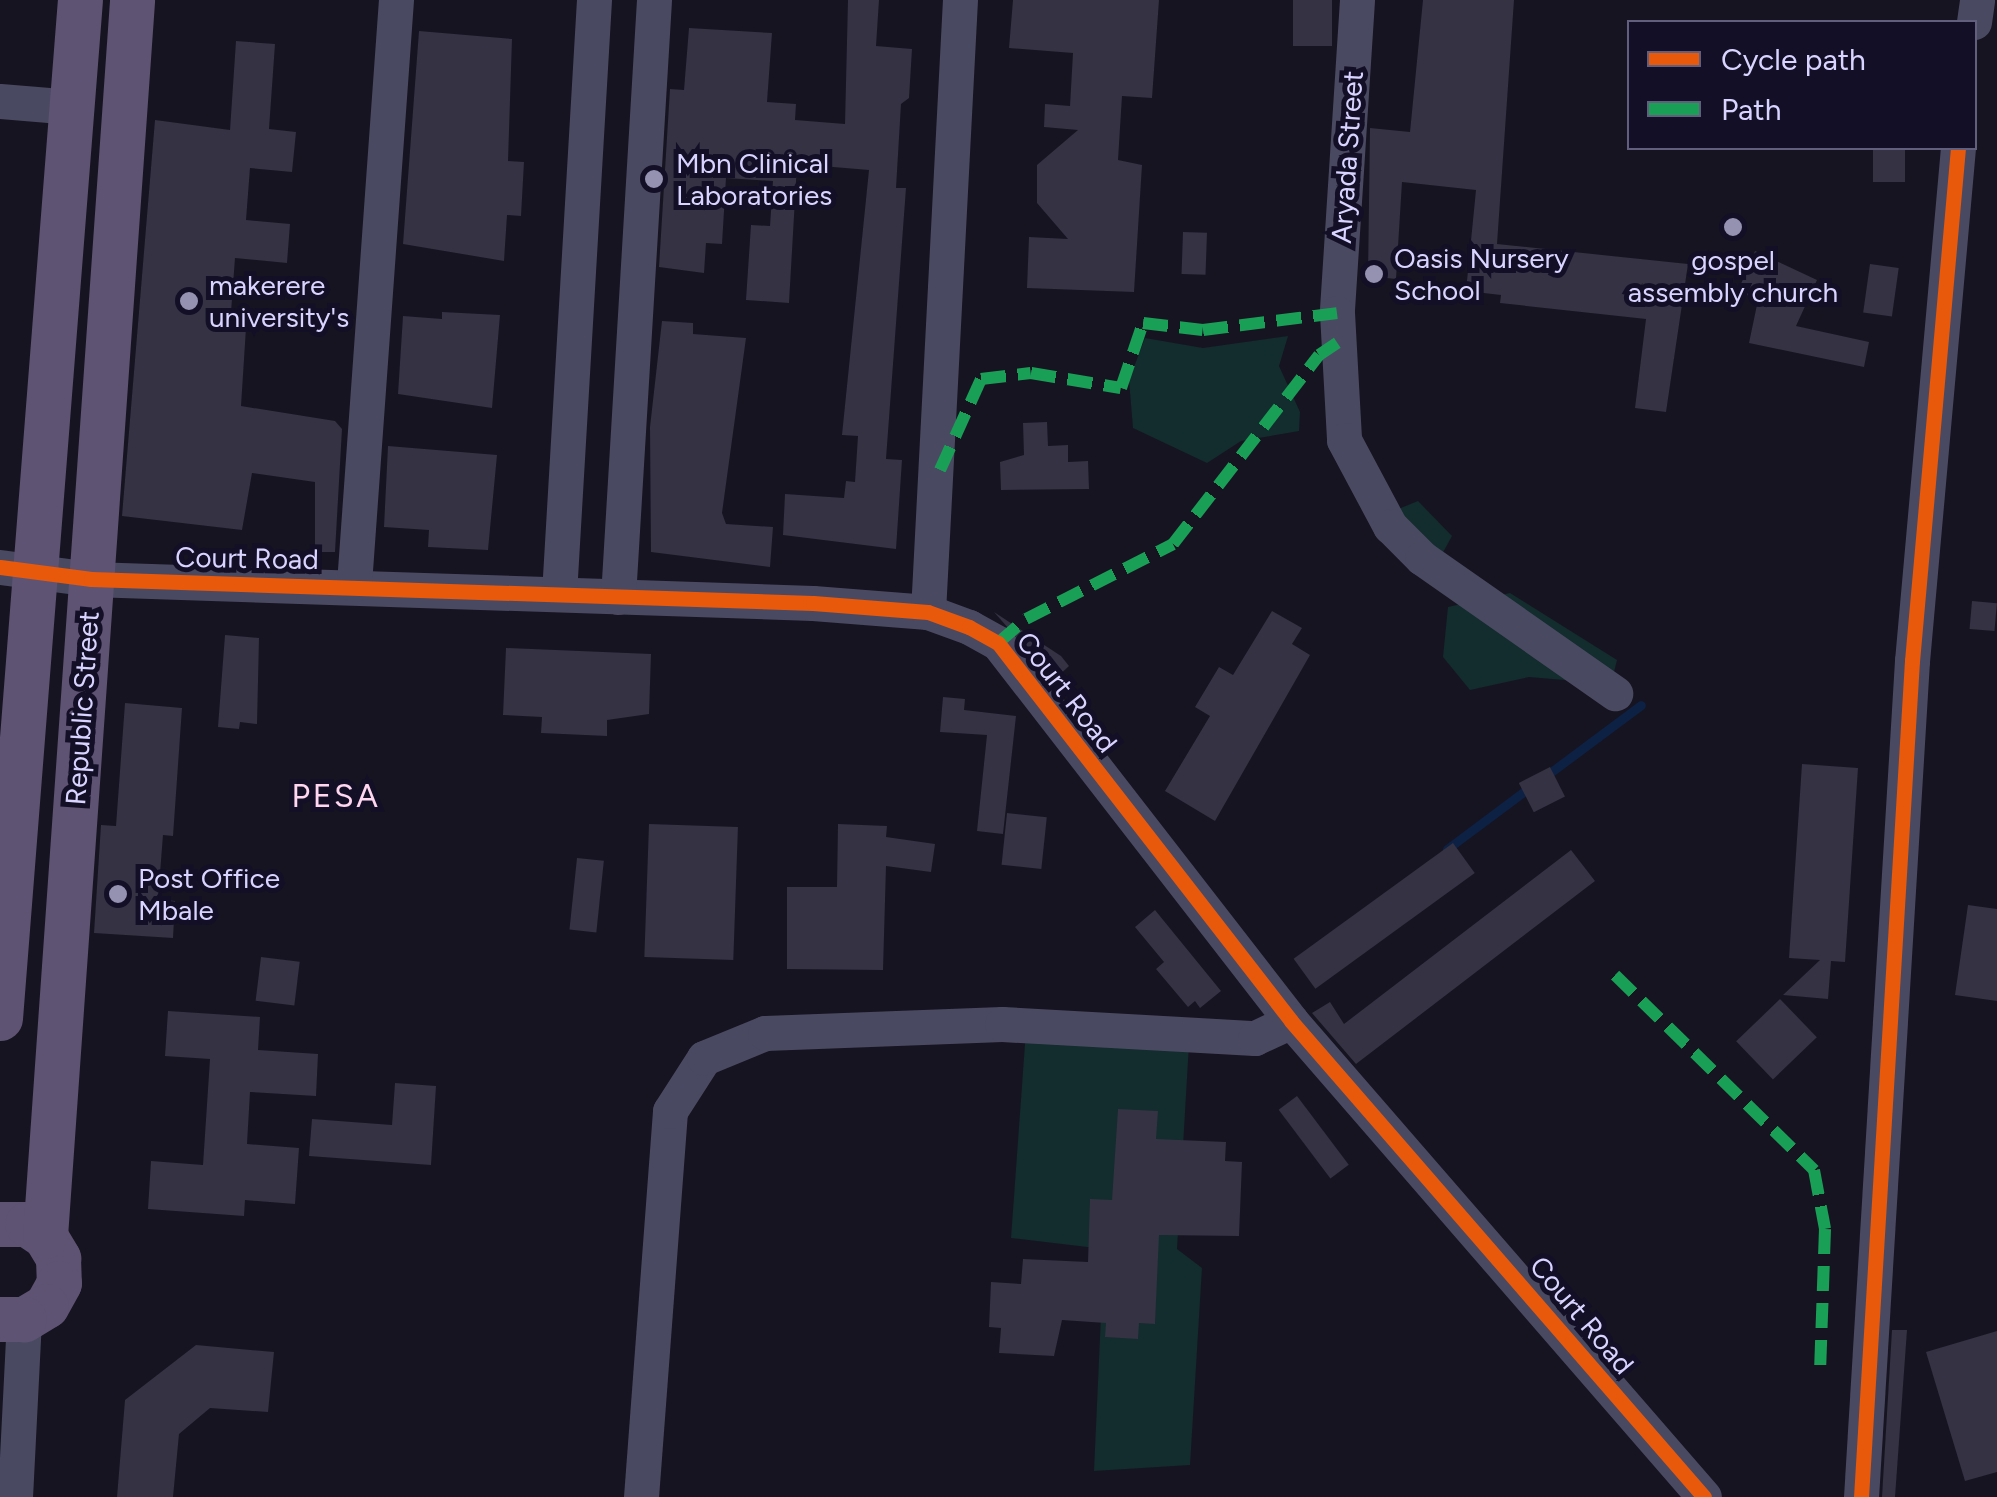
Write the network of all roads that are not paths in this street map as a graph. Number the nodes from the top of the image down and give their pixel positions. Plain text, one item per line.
1 (80, 0) edge
2 (132, 0) edge
3 (396, 0) edge
4 (594, 0) edge
5 (654, 0) edge
6 (960, 0) edge
7 (1357, 0) edge
8 (0, 101) edge
9 (73, 107) junction
10 (1958, 150) edge
11 (16, 569) edge
12 (91, 579) junction
13 (354, 584) junction
14 (559, 594) junction
15 (618, 597) junction
16 (928, 612) junction
17 (1615, 693) dead end
18 (0, 1018) edge
19 (1291, 1021) junction
20 (0, 1224) edge
21 (45, 1236) junction
22 (12, 1319) edge
23 (15, 1497) edge
24 (641, 1497) edge
25 (1704, 1497) edge
26 (1860, 1497) edge

1 - 9 main road
2 - 12 main road, Republic Street
3 - 13 street
4 - 14 street
5 - 15 street
6 - 16 street
7 - 17 street, Aryada Street
8 - 9 street
9 - 11 main road
10 - 26 street
11 - 12 street, Court Road
11 - 18 main road
12 - 13 street, Court Road
12 - 21 main road, Republic Street
13 - 14 street, Court Road
14 - 15 street, Court Road
15 - 16 street, Court Road
16 - 19 street, Court Road
19 - 24 street
19 - 25 street, Court Road
20 - 21 main road
21 - 22 main road
22 - 23 street

